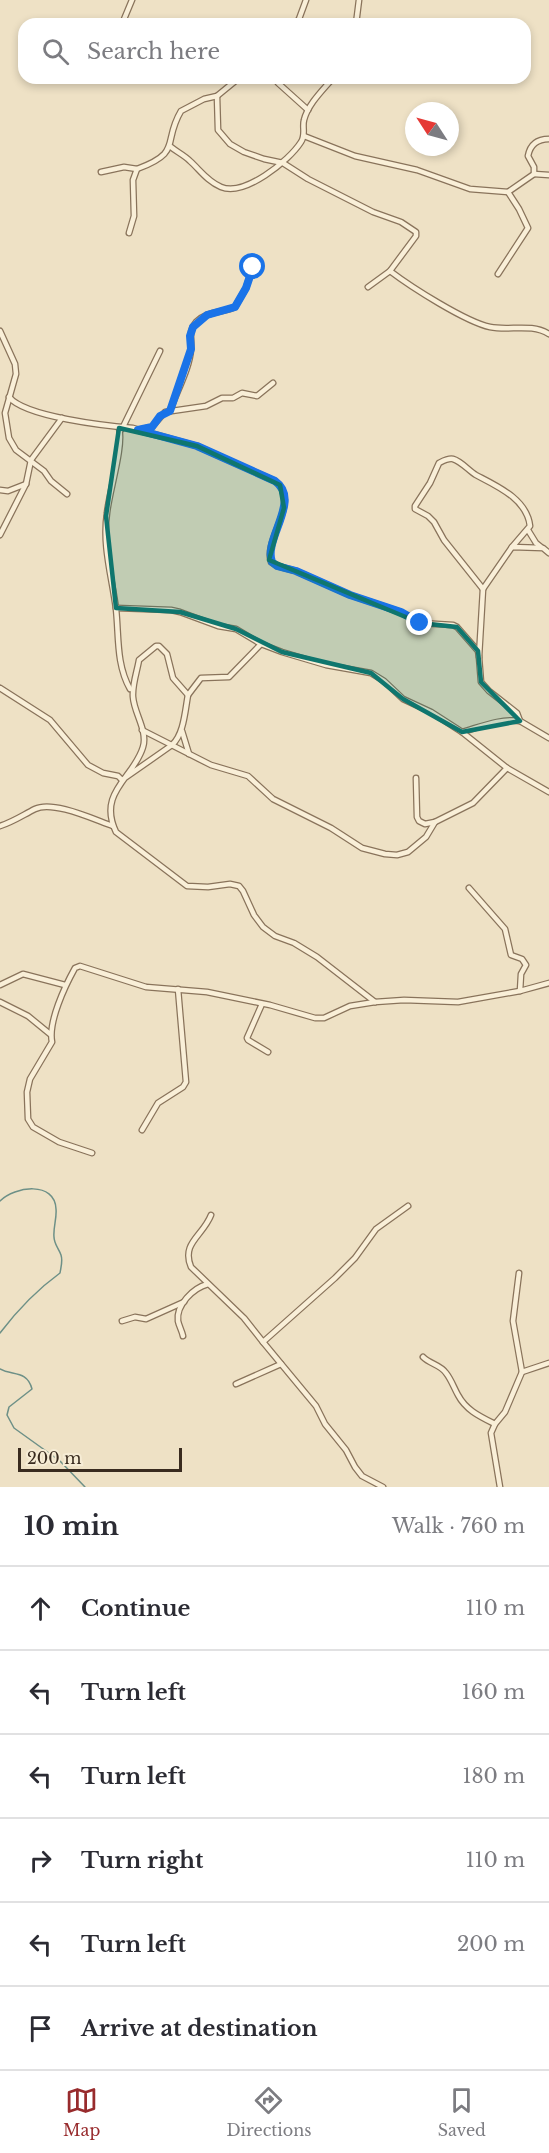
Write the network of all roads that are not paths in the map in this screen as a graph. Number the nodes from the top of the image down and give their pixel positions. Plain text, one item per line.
1 (132, 0) edge
2 (306, 0) edge
3 (359, 0) edge
4 (124, 18) edge
5 (299, 18) edge
6 (357, 18) edge
7 (232, 84) edge
8 (279, 84) edge
9 (328, 84) edge
10 (217, 96) junction
11 (308, 110) junction
12 (304, 136) junction
13 (549, 139) edge
14 (171, 147) junction
15 (283, 163) junction
16 (137, 169) junction
17 (101, 172) dead end
18 (534, 174) junction
19 (549, 175) edge
20 (508, 192) junction
21 (129, 233) dead end
22 (253, 267) dead end
23 (390, 271) junction
24 (498, 274) dead end
25 (368, 287) dead end
26 (0, 331) edge
27 (549, 334) edge
28 (160, 351) dead end
29 (273, 383) dead end
30 (9, 397) junction
31 (170, 411) junction
32 (62, 418) junction
33 (121, 428) junction
34 (138, 430) junction
35 (31, 460) junction
36 (26, 484) junction
37 (0, 490) edge
38 (67, 494) dead end
39 (528, 530) junction
40 (0, 535) edge
41 (512, 547) junction
42 (543, 548) junction
43 (549, 554) edge
44 (483, 589) junction
45 (116, 608) junction
46 (261, 644) junction
47 (479, 657) junction
48 (0, 688) edge
49 (130, 689) dead end
50 (188, 695) junction
51 (520, 721) junction
52 (181, 728) junction
53 (142, 730) junction
54 (462, 732) junction
55 (549, 738) edge
56 (172, 745) junction
57 (189, 754) junction
58 (507, 768) junction
59 (416, 778) dead end
60 (122, 780) junction
61 (549, 792) edge
62 (435, 822) junction
63 (0, 826) edge
64 (114, 826) junction
65 (469, 888) dead end
66 (549, 983) edge
67 (0, 985) edge
68 (65, 985) junction
69 (178, 989) junction
70 (520, 991) junction
71 (0, 1002) edge
72 (375, 1002) junction
73 (262, 1004) junction
74 (50, 1034) junction
75 (268, 1052) dead end
76 (142, 1130) dead end
77 (92, 1153) dead end
78 (408, 1206) dead end
79 (211, 1215) dead end
80 (519, 1273) dead end
81 (208, 1284) junction
82 (184, 1302) junction
83 (122, 1321) dead end
84 (183, 1336) dead end
85 (263, 1342) junction
86 (423, 1356) dead end
87 (549, 1363) edge
88 (281, 1364) junction
89 (522, 1372) junction
90 (236, 1384) dead end
91 (495, 1424) junction
92 (383, 1487) edge
93 (500, 1487) edge

1 - 4 street
2 - 5 street
3 - 6 street
7 - 10 street
8 - 11 street
9 - 11 street
10 - 14 street
10 - 15 street
11 - 12 street
12 - 15 street
12 - 20 street
13 - 18 street
14 - 15 street
14 - 16 street
15 - 23 street
16 - 17 street
16 - 21 street
18 - 19 street
18 - 20 street
20 - 24 street
22 - 31 street
23 - 25 street
23 - 27 street
26 - 30 street
28 - 33 street
29 - 31 street
30 - 32 street
30 - 35 street
31 - 34 street
32 - 33 street
32 - 35 street
33 - 34 street
33 - 45 street
34 - 47 street
35 - 36 street
35 - 38 street
36 - 37 street
36 - 40 street
39 - 41 street
39 - 42 street
39 - 44 street
41 - 42 street
41 - 44 street
42 - 43 street
44 - 47 street
45 - 46 street
45 - 49 street
46 - 50 street
46 - 54 street
47 - 51 street
48 - 60 street
50 - 52 street
50 - 53 street
51 - 54 street
51 - 55 street
52 - 56 street
52 - 57 street
53 - 56 street
53 - 60 street
54 - 58 street
56 - 57 street
56 - 60 street
57 - 62 street
58 - 61 street
58 - 62 street
59 - 62 street
60 - 64 street
63 - 64 street
64 - 72 street
65 - 70 street
66 - 70 street
67 - 68 street
68 - 69 street
68 - 74 street
69 - 73 street
69 - 76 street
70 - 72 street
71 - 74 street
72 - 73 street
73 - 75 street
74 - 77 street
78 - 85 street
79 - 81 street
80 - 89 street
81 - 82 street
81 - 85 street
82 - 83 street
82 - 84 street
85 - 88 street
86 - 91 street
87 - 89 street
88 - 90 street
88 - 92 street
89 - 91 street
91 - 93 street

